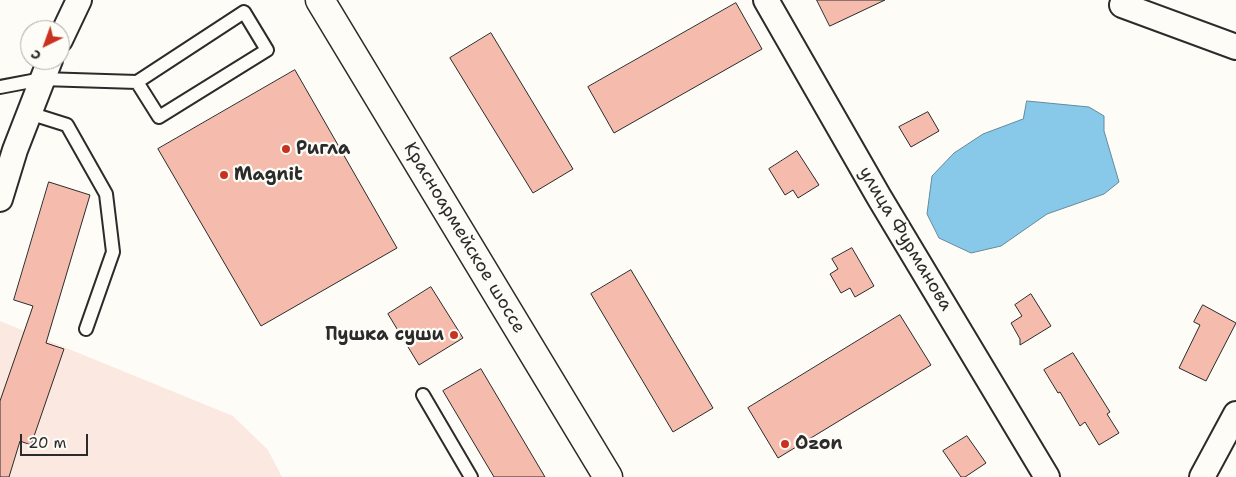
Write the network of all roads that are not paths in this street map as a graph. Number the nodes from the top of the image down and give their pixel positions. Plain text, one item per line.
1 (79, 0) edge
2 (320, 0) edge
3 (766, 0) edge
4 (1122, 5) dead end
5 (70, 20) edge
6 (1236, 47) edge
7 (43, 70) edge
8 (46, 70) edge
9 (53, 70) edge
10 (137, 82) junction
11 (0, 87) edge
12 (29, 113) junction
13 (0, 199) edge
14 (86, 329) dead end
15 (423, 395) dead end
16 (1236, 414) edge
17 (471, 477) edge
18 (608, 477) edge
19 (1047, 477) edge
20 (1202, 477) edge

1 - 5 street
2 - 18 street, Красноармейское шоссе
3 - 19 street, улица Фурманова
4 - 6 street
7 - 11 lane
8 - 12 street
9 - 10 lane
10 - 10 lane
12 - 13 street
12 - 14 lane
15 - 17 lane
16 - 20 street

